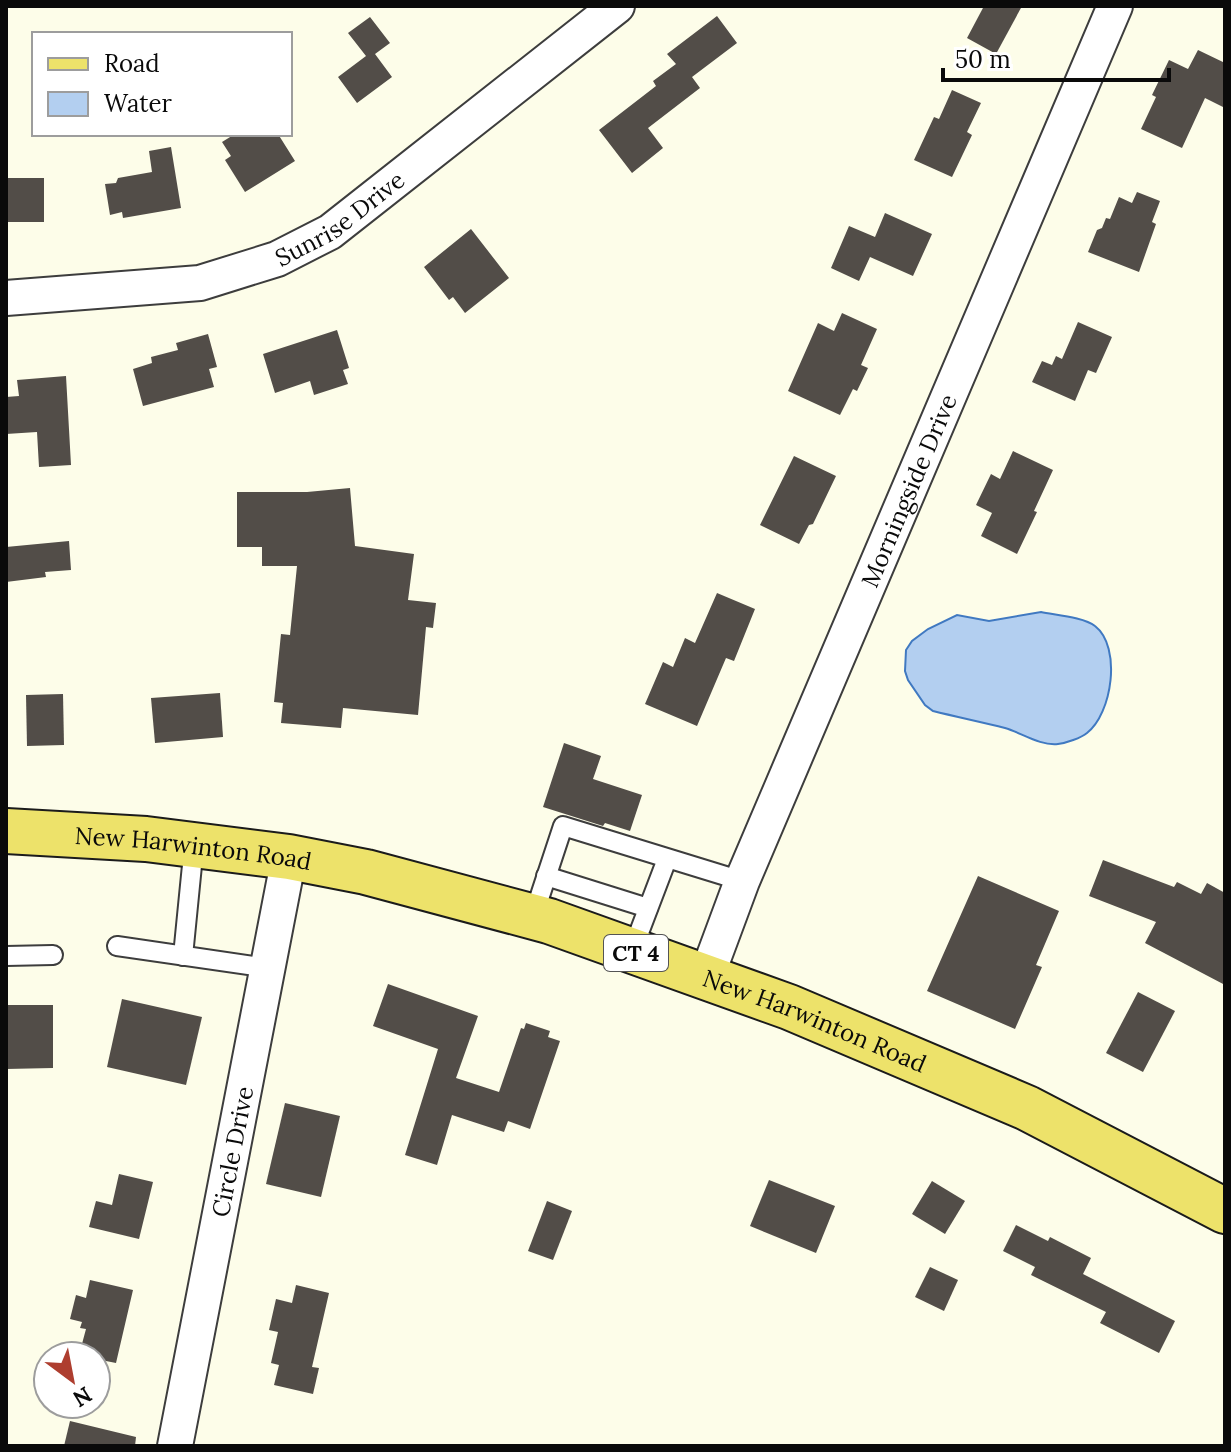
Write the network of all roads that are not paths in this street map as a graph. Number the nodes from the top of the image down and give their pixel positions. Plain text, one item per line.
1 (617, 6) edge
2 (1115, 6) edge
3 (6, 298) edge
4 (6, 831) edge
5 (194, 845) junction
6 (289, 857) junction
7 (667, 859) junction
8 (546, 876) junction
9 (742, 881) junction
10 (648, 908) junction
11 (533, 917) junction
12 (117, 946) dead end
13 (632, 951) junction
14 (53, 955) dead end
15 (6, 956) edge
16 (183, 956) junction
17 (268, 968) junction
18 (706, 978) junction
19 (1225, 1211) edge
20 (175, 1446) edge

1 - 3 street, Sunrise Drive
2 - 9 street, Morningside Drive
4 - 5 main road, New Harwinton Road / CT 4
5 - 6 main road, New Harwinton Road / CT 4
5 - 16 lane
6 - 11 main road, New Harwinton Road / CT 4
6 - 17 street, Circle Drive
7 - 8 lane
7 - 9 lane
7 - 10 lane
8 - 10 lane
8 - 11 lane
9 - 18 street, Morningside Drive
10 - 13 lane
11 - 13 main road, New Harwinton Road / CT 4
12 - 16 lane
13 - 18 main road, New Harwinton Road / CT 4
14 - 15 lane
16 - 17 lane
17 - 20 street, Circle Drive
18 - 19 main road, New Harwinton Road / CT 4

